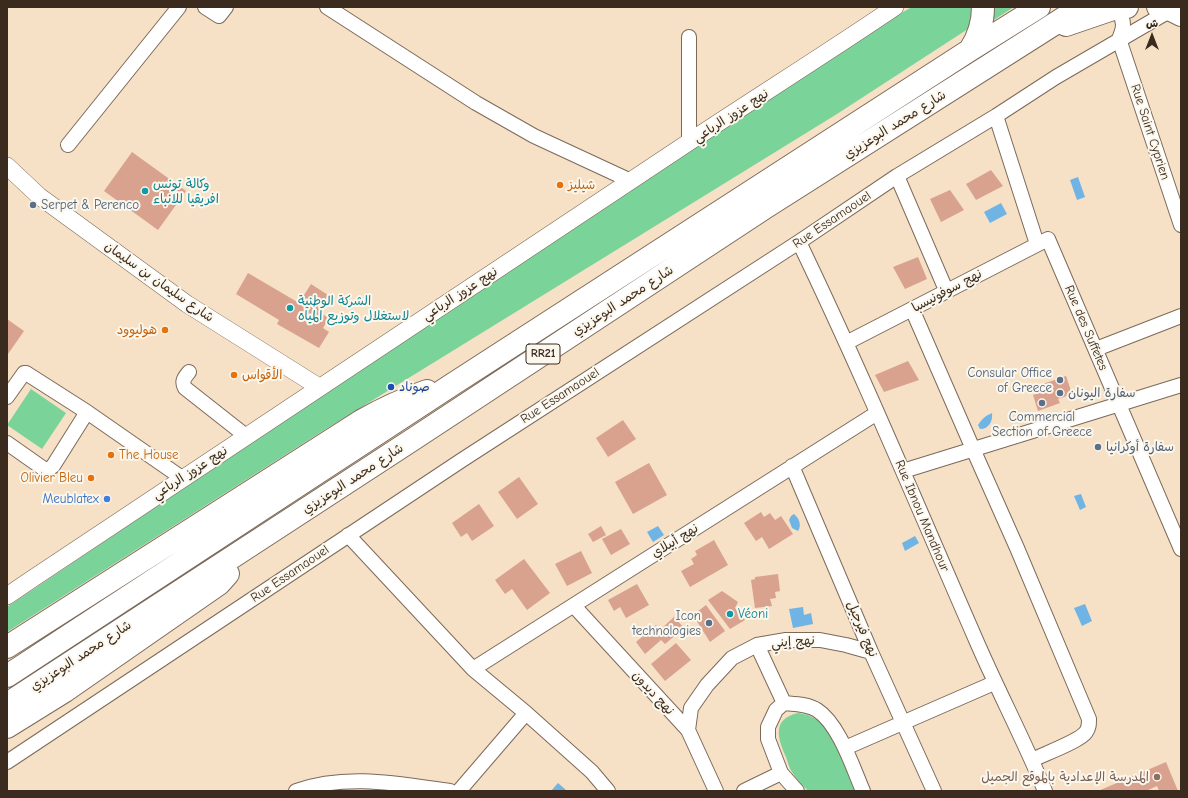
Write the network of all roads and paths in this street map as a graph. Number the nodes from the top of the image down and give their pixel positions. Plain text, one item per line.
1 (179, 7) edge
2 (206, 7) edge
3 (226, 7) edge
4 (327, 7) edge
5 (895, 7) edge
6 (982, 7) edge
7 (1039, 7) edge
8 (1081, 7) edge
9 (1118, 9) edge
10 (1170, 10) edge
11 (1038, 34) junction
12 (688, 37) dead end
13 (1120, 39) junction
14 (970, 50) junction
15 (996, 116) junction
16 (689, 142) junction
17 (68, 145) dead end
18 (7, 166) edge
19 (897, 176) junction
20 (631, 181) junction
21 (1181, 225) edge
22 (799, 242) junction
23 (1042, 242) junction
24 (946, 290) junction
25 (912, 309) junction
26 (1181, 316) edge
27 (846, 342) junction
28 (1096, 349) junction
29 (189, 372) dead end
30 (453, 384) junction
31 (1181, 385) edge
32 (319, 387) junction
33 (7, 397) edge
34 (1118, 405) junction
35 (87, 412) junction
36 (878, 413) junction
37 (246, 436) junction
38 (7, 442) edge
39 (972, 449) junction
40 (792, 466) junction
41 (902, 471) junction
42 (182, 478) junction
43 (348, 535) junction
44 (255, 543) junction
45 (1181, 549) edge
46 (7, 596) edge
47 (574, 606) junction
48 (757, 646) junction
49 (7, 647) edge
50 (871, 652) junction
51 (473, 669) junction
52 (7, 676) edge
53 (994, 683) junction
54 (7, 704) edge
55 (784, 704) junction
56 (526, 713) junction
57 (904, 722) junction
58 (7, 727) edge
59 (688, 730) junction
60 (845, 748) junction
61 (1032, 760) junction
62 (7, 762) edge
63 (781, 773) junction
64 (333, 782) junction
65 (296, 791) edge
66 (356, 791) edge
67 (450, 791) edge
68 (459, 791) edge
69 (608, 791) edge
70 (716, 791) edge
71 (744, 791) edge
72 (796, 791) edge
73 (863, 791) edge
74 (934, 791) edge
75 (1045, 791) edge

1 - 17 street
2 - 3 street
4 - 20 street
5 - 16 street, نهج عزوز الرباعي
6 - 14 highway
7 - 14 highway, شارع محمد البوعزيزي / RR21
8 - 11 highway, شارع محمد البوعزيزي / RR21
9 - 11 highway
9 - 13 street
10 - 13 street, Rue Essamaouel
11 - 44 highway, شارع محمد البوعزيزي / RR21
12 - 16 street
13 - 15 street, Rue Essamaouel
13 - 21 street, Rue Saint Cyprien
14 - 30 highway, شارع محمد البوعزيزي / RR21
15 - 19 street, Rue Essamaouel
15 - 23 street, Rue des Suffetes
16 - 20 street, نهج عزوز الرباعي
18 - 32 street, شارع سليمان بن سليمان
19 - 22 street, Rue Essamaouel
19 - 24 street
20 - 32 street, نهج عزوز الرباعي
22 - 27 street, Rue Ibnou Mandhour
22 - 43 street, Rue Essamaouel
23 - 24 street, نهج سوفونيسبا
23 - 28 street, Rue des Suffetes
24 - 25 street, نهج سوفونيسبا
25 - 27 street, نهج سوفونيسبا
25 - 39 street
26 - 28 street
27 - 36 street, Rue Ibnou Mandhour
28 - 34 street, Rue des Suffetes
29 - 37 street
30 - 49 highway
30 - 52 highway, شارع محمد البوعزيزي / RR21
31 - 34 street
32 - 37 street, نهج عزوز الرباعي
33 - 35 street
34 - 39 street
34 - 45 street, Rue des Suffetes
35 - 38 street
35 - 42 street
36 - 40 street, نهج أبيلاي
36 - 41 street, Rue Ibnou Mandhour
37 - 42 street, نهج عزوز الرباعي
39 - 41 street
39 - 61 street
40 - 47 street, نهج أبيلاي
40 - 50 street, نهج فيرجيل
41 - 53 street, Rue Ibnou Mandhour
42 - 46 street, نهج عزوز الرباعي
43 - 51 street
43 - 62 street, Rue Essamaouel
44 - 54 highway, شارع محمد البوعزيزي / RR21
44 - 58 highway
47 - 51 street, نهج أبيلاي
47 - 59 street, نهج ديدون
48 - 50 street, نهج إيني
48 - 55 street
48 - 59 street, نهج إيني
50 - 57 street, نهج فيرجيل
51 - 56 street
53 - 57 street
53 - 61 street, Rue Ibnou Mandhour
55 - 60 street
55 - 63 street
56 - 68 street
56 - 69 street
57 - 60 street
57 - 74 street, نهج فيرجيل
59 - 70 street, نهج ديدون
60 - 73 street
61 - 75 street, Rue Ibnou Mandhour
63 - 71 street
63 - 72 street
64 - 65 street
64 - 66 street
64 - 67 street

